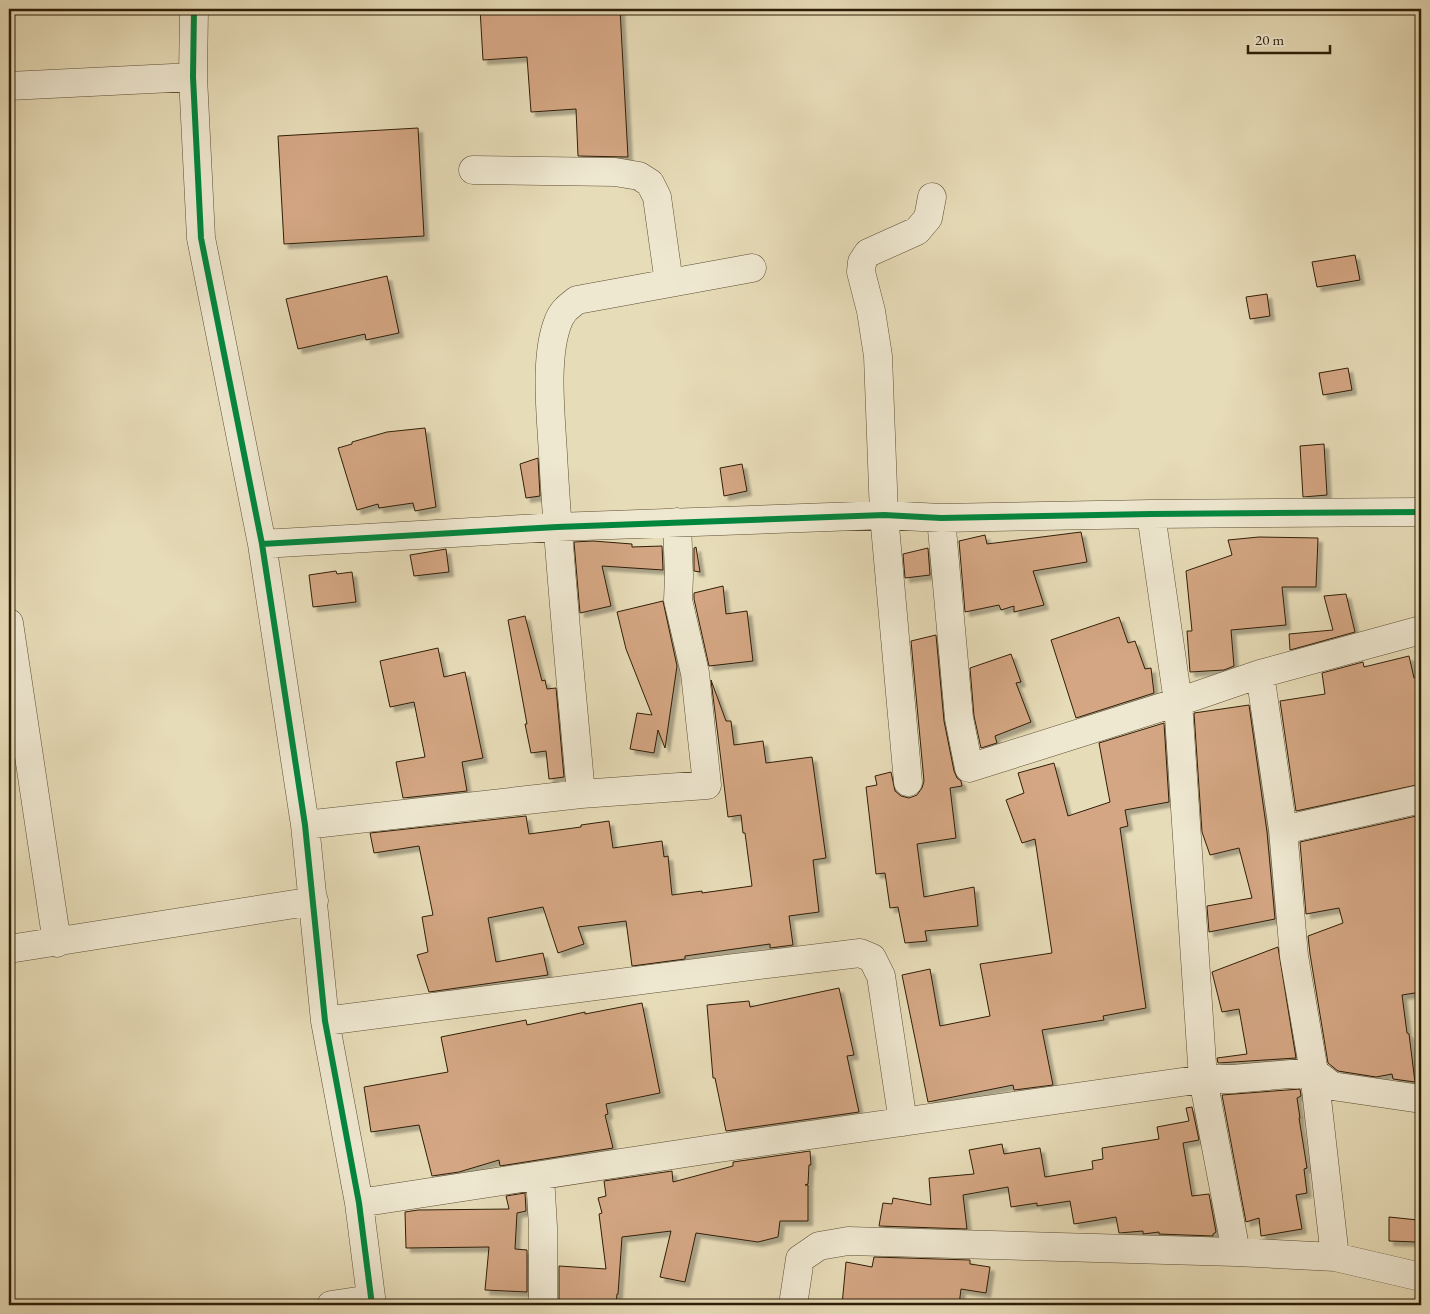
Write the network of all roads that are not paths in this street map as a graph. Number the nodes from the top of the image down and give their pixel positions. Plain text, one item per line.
1 (194, 9) edge
2 (193, 77) junction
3 (9, 86) edge
4 (473, 170) dead end
5 (932, 197) dead end
6 (752, 268) dead end
7 (669, 283) junction
8 (1421, 512) edge
9 (884, 514) junction
10 (1152, 514) junction
11 (941, 518) junction
12 (677, 522) junction
13 (556, 527) junction
14 (262, 544) junction
15 (9, 623) edge
16 (1421, 630) edge
17 (1260, 674) junction
18 (1178, 702) junction
19 (16, 713) edge
20 (908, 782) dead end
21 (581, 794) junction
22 (1421, 799) edge
23 (305, 825) junction
24 (1283, 830) junction
25 (314, 901) junction
26 (57, 942) junction
27 (9, 949) edge
28 (325, 1020) junction
29 (1314, 1072) junction
30 (1203, 1079) junction
31 (1421, 1099) edge
32 (903, 1122) junction
33 (540, 1176) junction
34 (359, 1203) junction
35 (1236, 1252) junction
36 (1334, 1257) junction
37 (1421, 1277) edge
38 (371, 1302) edge
39 (331, 1305) edge
40 (543, 1305) edge
41 (793, 1305) edge

1 - 2 street
2 - 3 street
2 - 14 street
4 - 7 street
5 - 9 street
6 - 7 street
7 - 13 street
8 - 10 street
9 - 11 street
9 - 12 street
9 - 20 street
10 - 11 street
10 - 18 street
11 - 18 street
12 - 13 street
12 - 21 street
13 - 14 street
13 - 21 street
14 - 23 street
15 - 19 street
16 - 17 street
17 - 18 street
17 - 24 street
18 - 30 street
19 - 26 street
21 - 23 street
22 - 24 street
23 - 25 street
24 - 29 street
25 - 26 street
25 - 28 street
26 - 27 street
28 - 32 street
28 - 34 street
29 - 30 street
29 - 31 street
29 - 36 street
30 - 32 street
30 - 35 street
32 - 33 street
33 - 34 street
33 - 40 street
34 - 38 street
35 - 36 street
35 - 41 street
36 - 37 street
38 - 39 street

